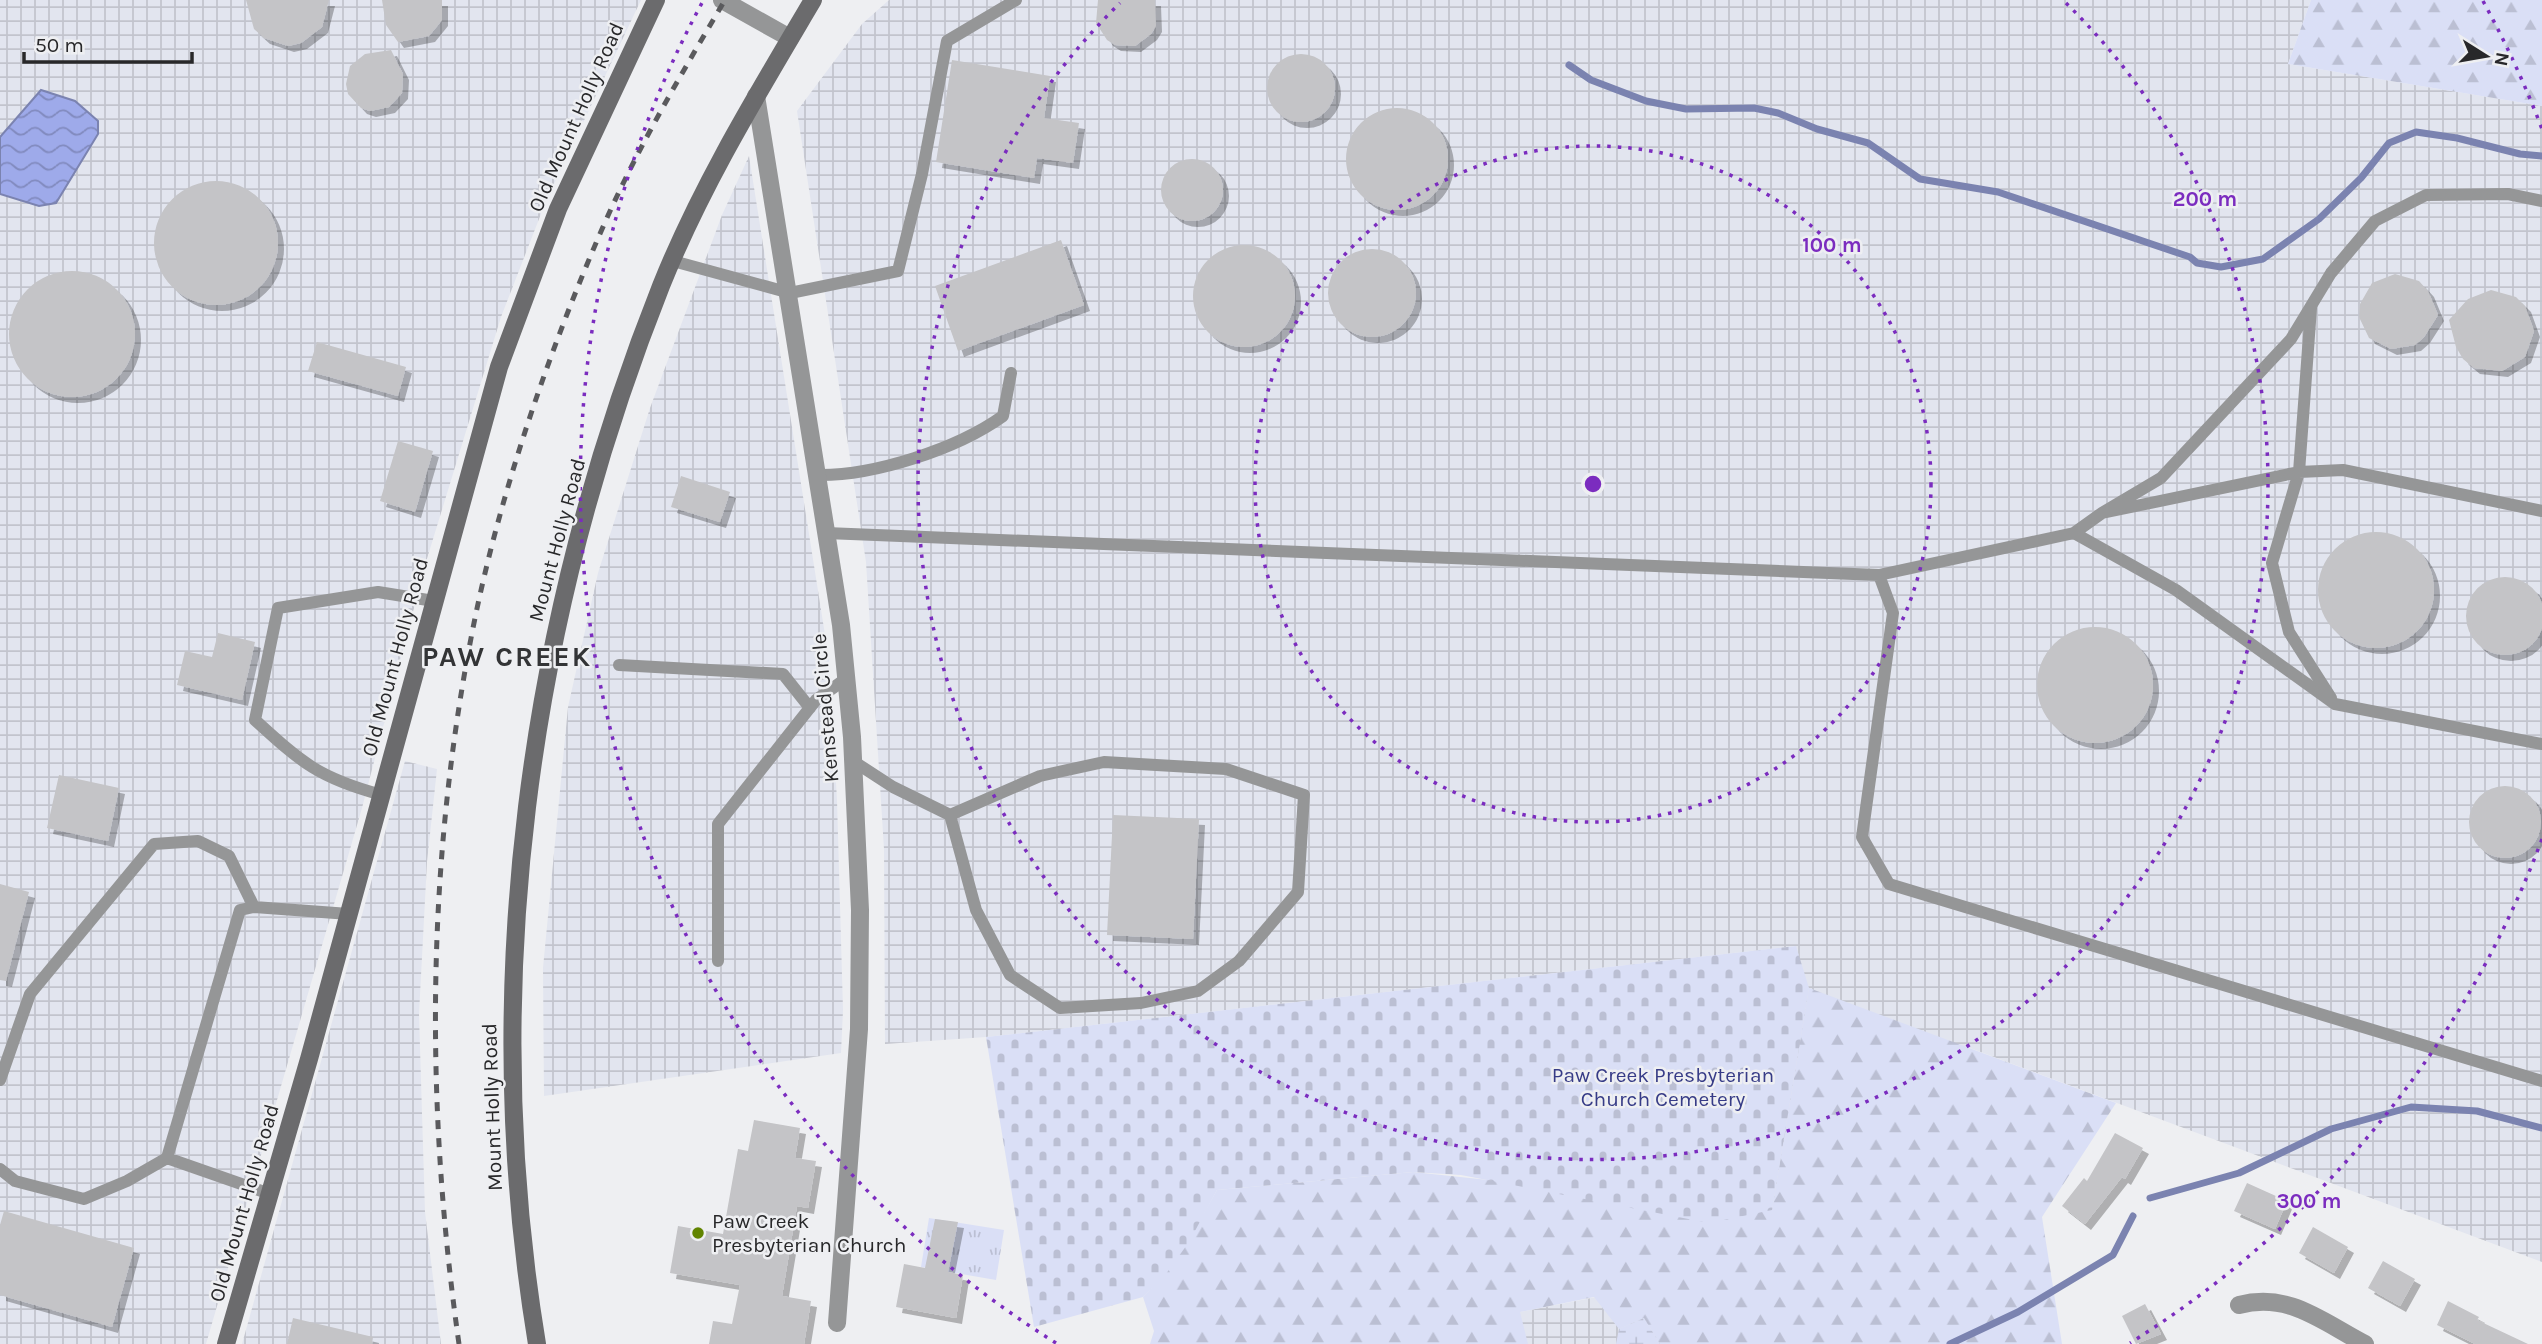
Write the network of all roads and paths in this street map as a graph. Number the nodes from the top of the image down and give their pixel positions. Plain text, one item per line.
1 (656, 0) edge
2 (722, 0) edge
3 (813, 0) edge
4 (1016, 0) edge
5 (790, 38) junction
6 (756, 96) junction
7 (2542, 201) edge
8 (673, 261) junction
9 (790, 293) junction
10 (2312, 304) junction
11 (1011, 373) dead end
12 (2299, 472) junction
13 (817, 475) junction
14 (2542, 511) edge
15 (2102, 513) junction
16 (826, 533) junction
17 (2074, 533) junction
18 (1879, 575) junction
19 (434, 601) junction
20 (619, 665) dead end
21 (847, 678) junction
22 (2335, 704) junction
23 (810, 708) junction
24 (2542, 744) edge
25 (853, 761) junction
26 (382, 795) junction
27 (950, 815) junction
28 (254, 907) junction
29 (349, 914) junction
30 (718, 961) dead end
31 (0, 1080) edge
32 (2542, 1081) edge
33 (167, 1158) junction
34 (0, 1169) edge
35 (270, 1194) junction
36 (2238, 1304) dead end
37 (837, 1323) dead end
38 (226, 1344) edge
39 (537, 1344) edge
40 (2365, 1344) edge

1 - 19 street, Old Mount Holly Road
2 - 5 street
3 - 5 street, Mount Holly Road
4 - 9 lane
5 - 6 street, Mount Holly Road
6 - 8 street, Mount Holly Road
6 - 9 street, Kenstead Circle
7 - 10 lane
8 - 9 lane
8 - 39 street, Mount Holly Road
9 - 13 street, Kenstead Circle
10 - 12 lane
10 - 15 lane
11 - 13 lane
12 - 14 lane
12 - 15 lane
12 - 22 lane
13 - 16 street, Kenstead Circle
15 - 17 lane
16 - 18 lane
16 - 21 street, Kenstead Circle
17 - 18 lane
17 - 22 lane
18 - 32 lane
19 - 26 street, Old Mount Holly Road
19 - 26 lane
20 - 23 lane
21 - 23 lane
21 - 25 street, Kenstead Circle
22 - 24 lane
23 - 30 lane
25 - 27 lane
25 - 37 street, Kenstead Circle
26 - 29 street, Old Mount Holly Road
27 - 27 lane
28 - 29 lane
28 - 31 lane
28 - 33 lane
29 - 35 street, Old Mount Holly Road
33 - 34 lane
33 - 35 lane
35 - 38 street, Old Mount Holly Road
36 - 40 street

